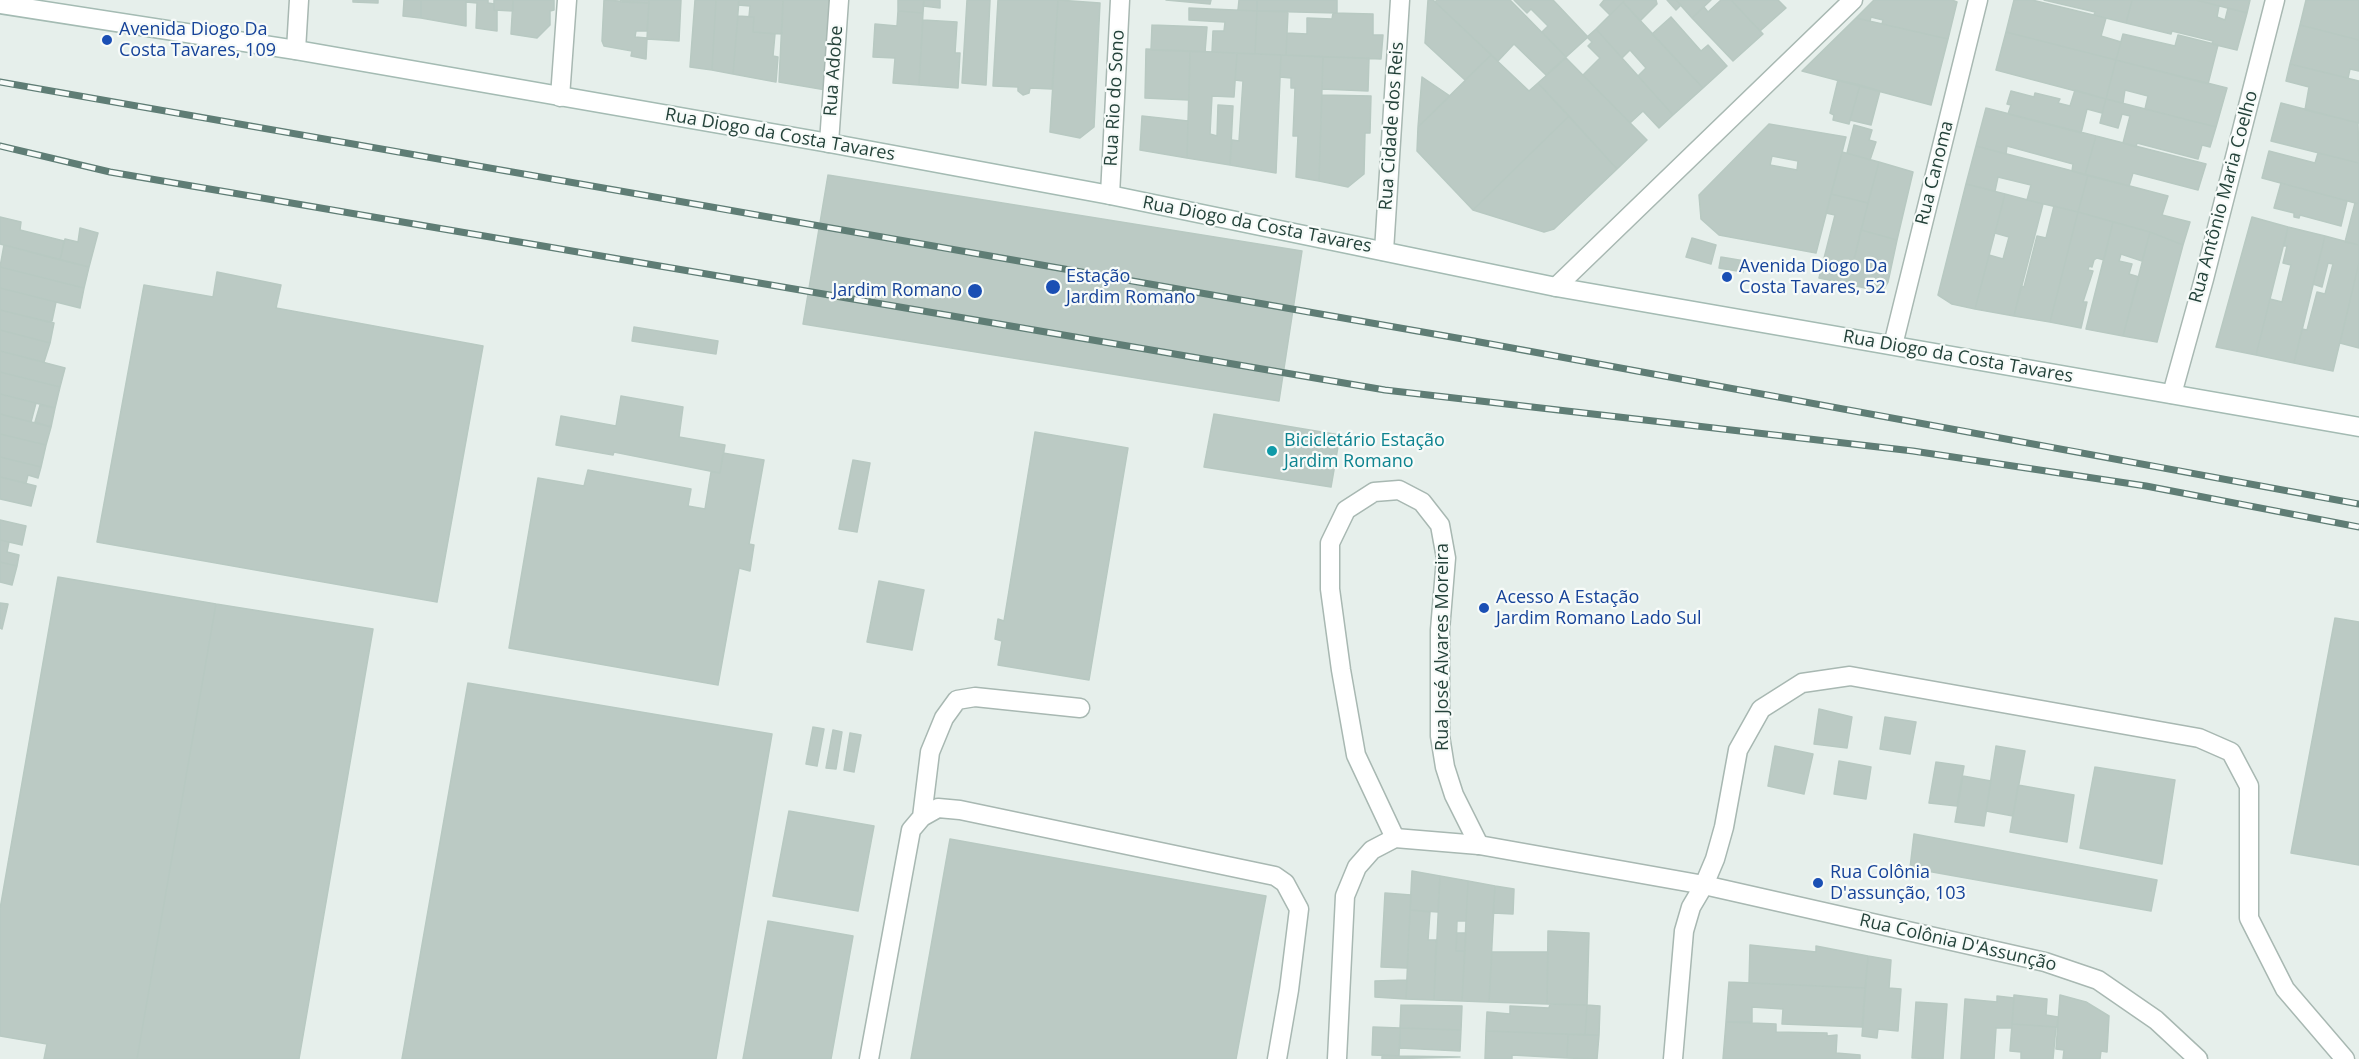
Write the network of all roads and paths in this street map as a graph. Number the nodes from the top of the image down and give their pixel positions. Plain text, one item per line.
1 (299, 0) edge
2 (567, 0) edge
3 (839, 0) edge
4 (1120, 0) edge
5 (1400, 0) edge
6 (1853, 0) edge
7 (1978, 0) edge
8 (2275, 0) edge
9 (0, 4) edge
10 (23, 4) edge
11 (296, 50) junction
12 (560, 97) junction
13 (829, 143) junction
14 (1110, 195) junction
15 (1384, 251) junction
16 (1556, 287) junction
17 (1893, 345) junction
18 (2172, 394) junction
19 (2359, 427) edge
20 (1080, 708) dead end
21 (922, 817) junction
22 (1395, 838) junction
23 (1479, 845) junction
24 (1704, 885) junction
25 (869, 1059) edge
26 (1277, 1059) edge
27 (1337, 1059) edge
28 (1673, 1059) edge
29 (2198, 1059) edge
30 (2345, 1059) edge

1 - 11 street
2 - 12 street
3 - 13 street, Rua Adobe
4 - 14 street, Rua Rio do Sono
5 - 15 street, Rua Cidade dos Reis
6 - 16 street
7 - 17 street, Rua Canoma
8 - 18 street, Rua Antônio Maria Coelho
9 - 10 street, Rua Diogo da Costa Tavares
10 - 11 street, Rua Diogo da Costa Tavares
11 - 12 street, Rua Diogo da Costa Tavares
12 - 13 street, Rua Diogo da Costa Tavares
13 - 14 street, Rua Diogo da Costa Tavares
14 - 15 street, Rua Diogo da Costa Tavares
15 - 16 street, Rua Diogo da Costa Tavares
16 - 17 street, Rua Diogo da Costa Tavares
17 - 18 street, Rua Diogo da Costa Tavares
18 - 19 street, Rua Diogo da Costa Tavares
20 - 21 street
21 - 25 street
21 - 26 street
22 - 23 street
22 - 23 street, Rua José Alvares Moreira
22 - 27 street
23 - 24 street, Rua Colônia D'Assunção
24 - 28 street
24 - 29 street, Rua Colônia D'Assunção
24 - 30 street

